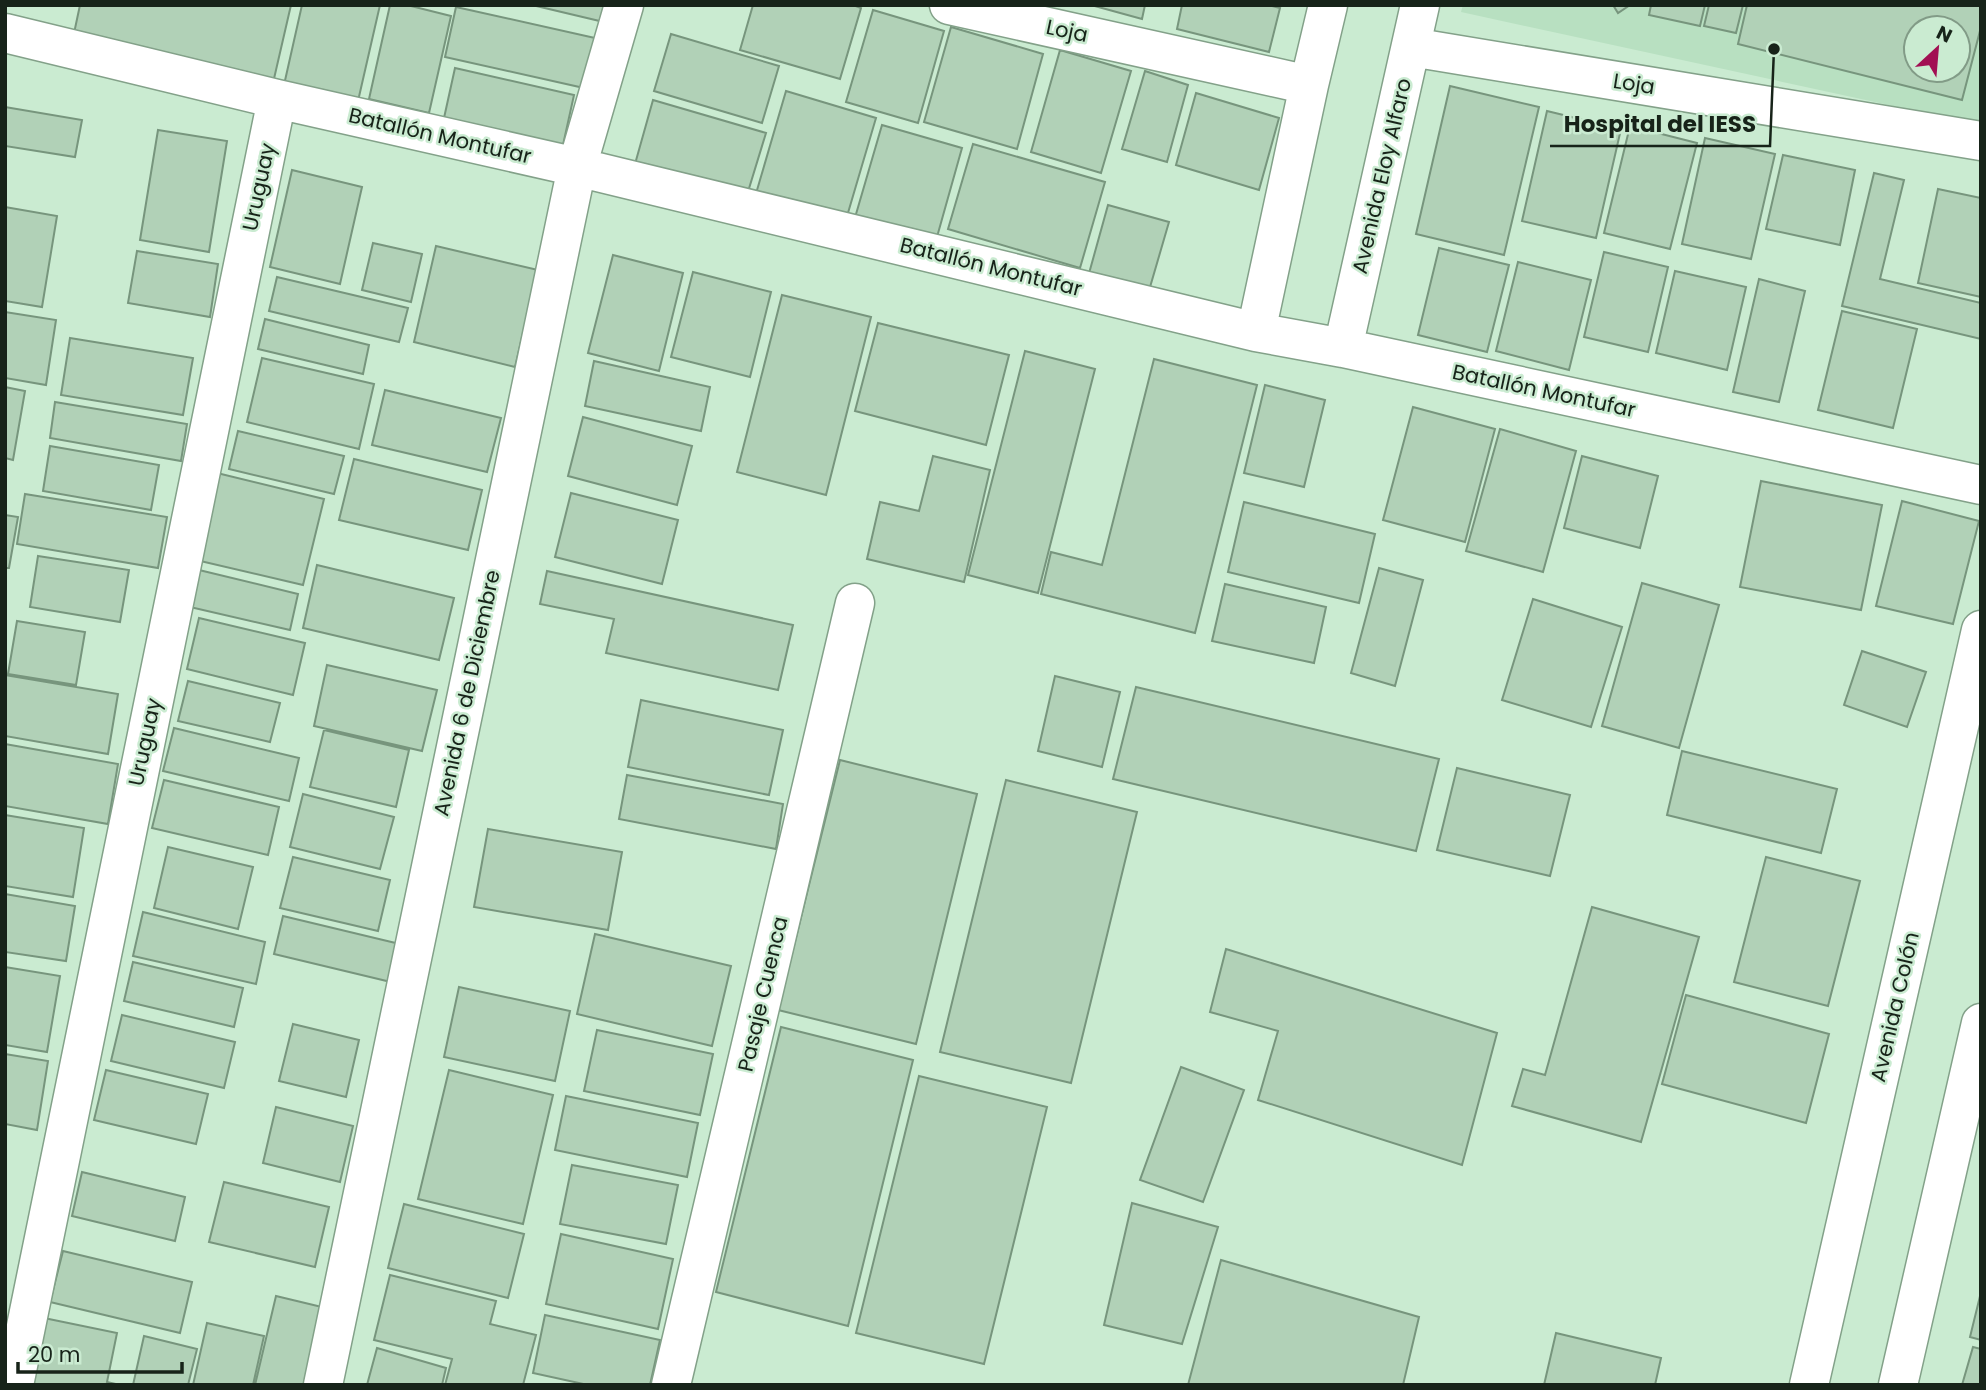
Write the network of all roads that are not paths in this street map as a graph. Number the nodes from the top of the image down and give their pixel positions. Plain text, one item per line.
1 (624, 5) edge
2 (948, 5) edge
3 (1328, 5) edge
4 (1420, 5) edge
5 (5, 33) edge
6 (1411, 47) junction
7 (1309, 85) junction
8 (277, 99) junction
9 (1981, 141) edge
10 (577, 167) junction
11 (1256, 332) junction
12 (1343, 348) junction
13 (1981, 485) edge
14 (855, 603) dead end
15 (1981, 630) edge
16 (1981, 1023) edge
17 (14, 1385) edge
18 (323, 1385) edge
19 (671, 1385) edge
20 (1809, 1385) edge
21 (1898, 1385) edge

1 - 10 street, Avenida 6 de Diciembre
2 - 7 street, Loja
3 - 7 street
4 - 6 street, Avenida Eloy Alfaro
5 - 8 street, Batallón Montufar
6 - 9 street, Loja
6 - 12 street, Avenida Eloy Alfaro
7 - 11 street
8 - 10 street, Batallón Montufar
8 - 17 street, Uruguay
10 - 11 street, Batallón Montufar
10 - 18 street, Avenida 6 de Diciembre
11 - 12 street, Batallón Montufar
12 - 13 street, Batallón Montufar
14 - 19 street, Pasaje Cuenca
15 - 20 street, Avenida Colón
16 - 21 street

